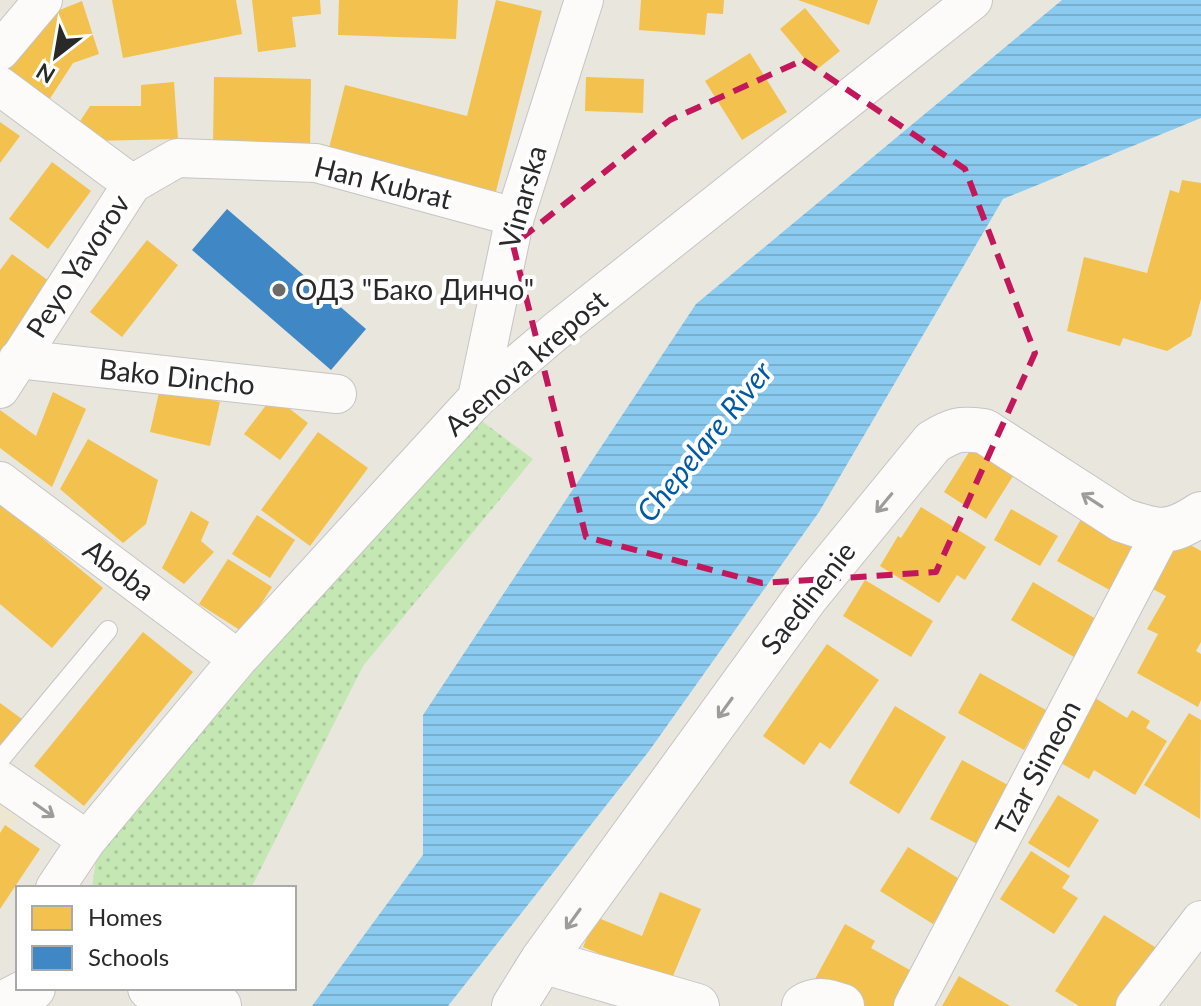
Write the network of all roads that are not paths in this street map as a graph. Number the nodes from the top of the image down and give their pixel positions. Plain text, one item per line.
1 (43, 0) edge
2 (584, 0) edge
3 (973, 0) edge
4 (0, 51) edge
5 (0, 86) edge
6 (132, 184) junction
7 (515, 217) junction
8 (9, 374) edge
9 (337, 394) dead end
10 (477, 398) junction
11 (0, 481) edge
12 (1182, 522) edge
13 (108, 630) dead end
14 (238, 659) junction
15 (0, 760) edge
16 (0, 780) edge
17 (72, 868) edge
18 (1201, 920) edge
19 (542, 961) junction
20 (514, 1006) edge
21 (697, 1006) edge
22 (913, 1006) edge
23 (1135, 1006) edge

1 - 4 street
2 - 7 street, Vinarska
3 - 10 street, Asenova krepost
5 - 6 street
6 - 7 street, Han Kubrat
6 - 8 street, Peyo Yavorov
7 - 10 street, Vinarska
8 - 9 street, Bako Dincho
10 - 14 street, Asenova krepost
11 - 14 street, Aboba
12 -> 19 street, Saedinenie
12 - 22 street, Tzar Simeon
13 - 15 lane
14 - 17 street, Asenova krepost
16 -> 17 street
18 - 23 street
19 - 20 street, Saedinenie
19 - 21 street

